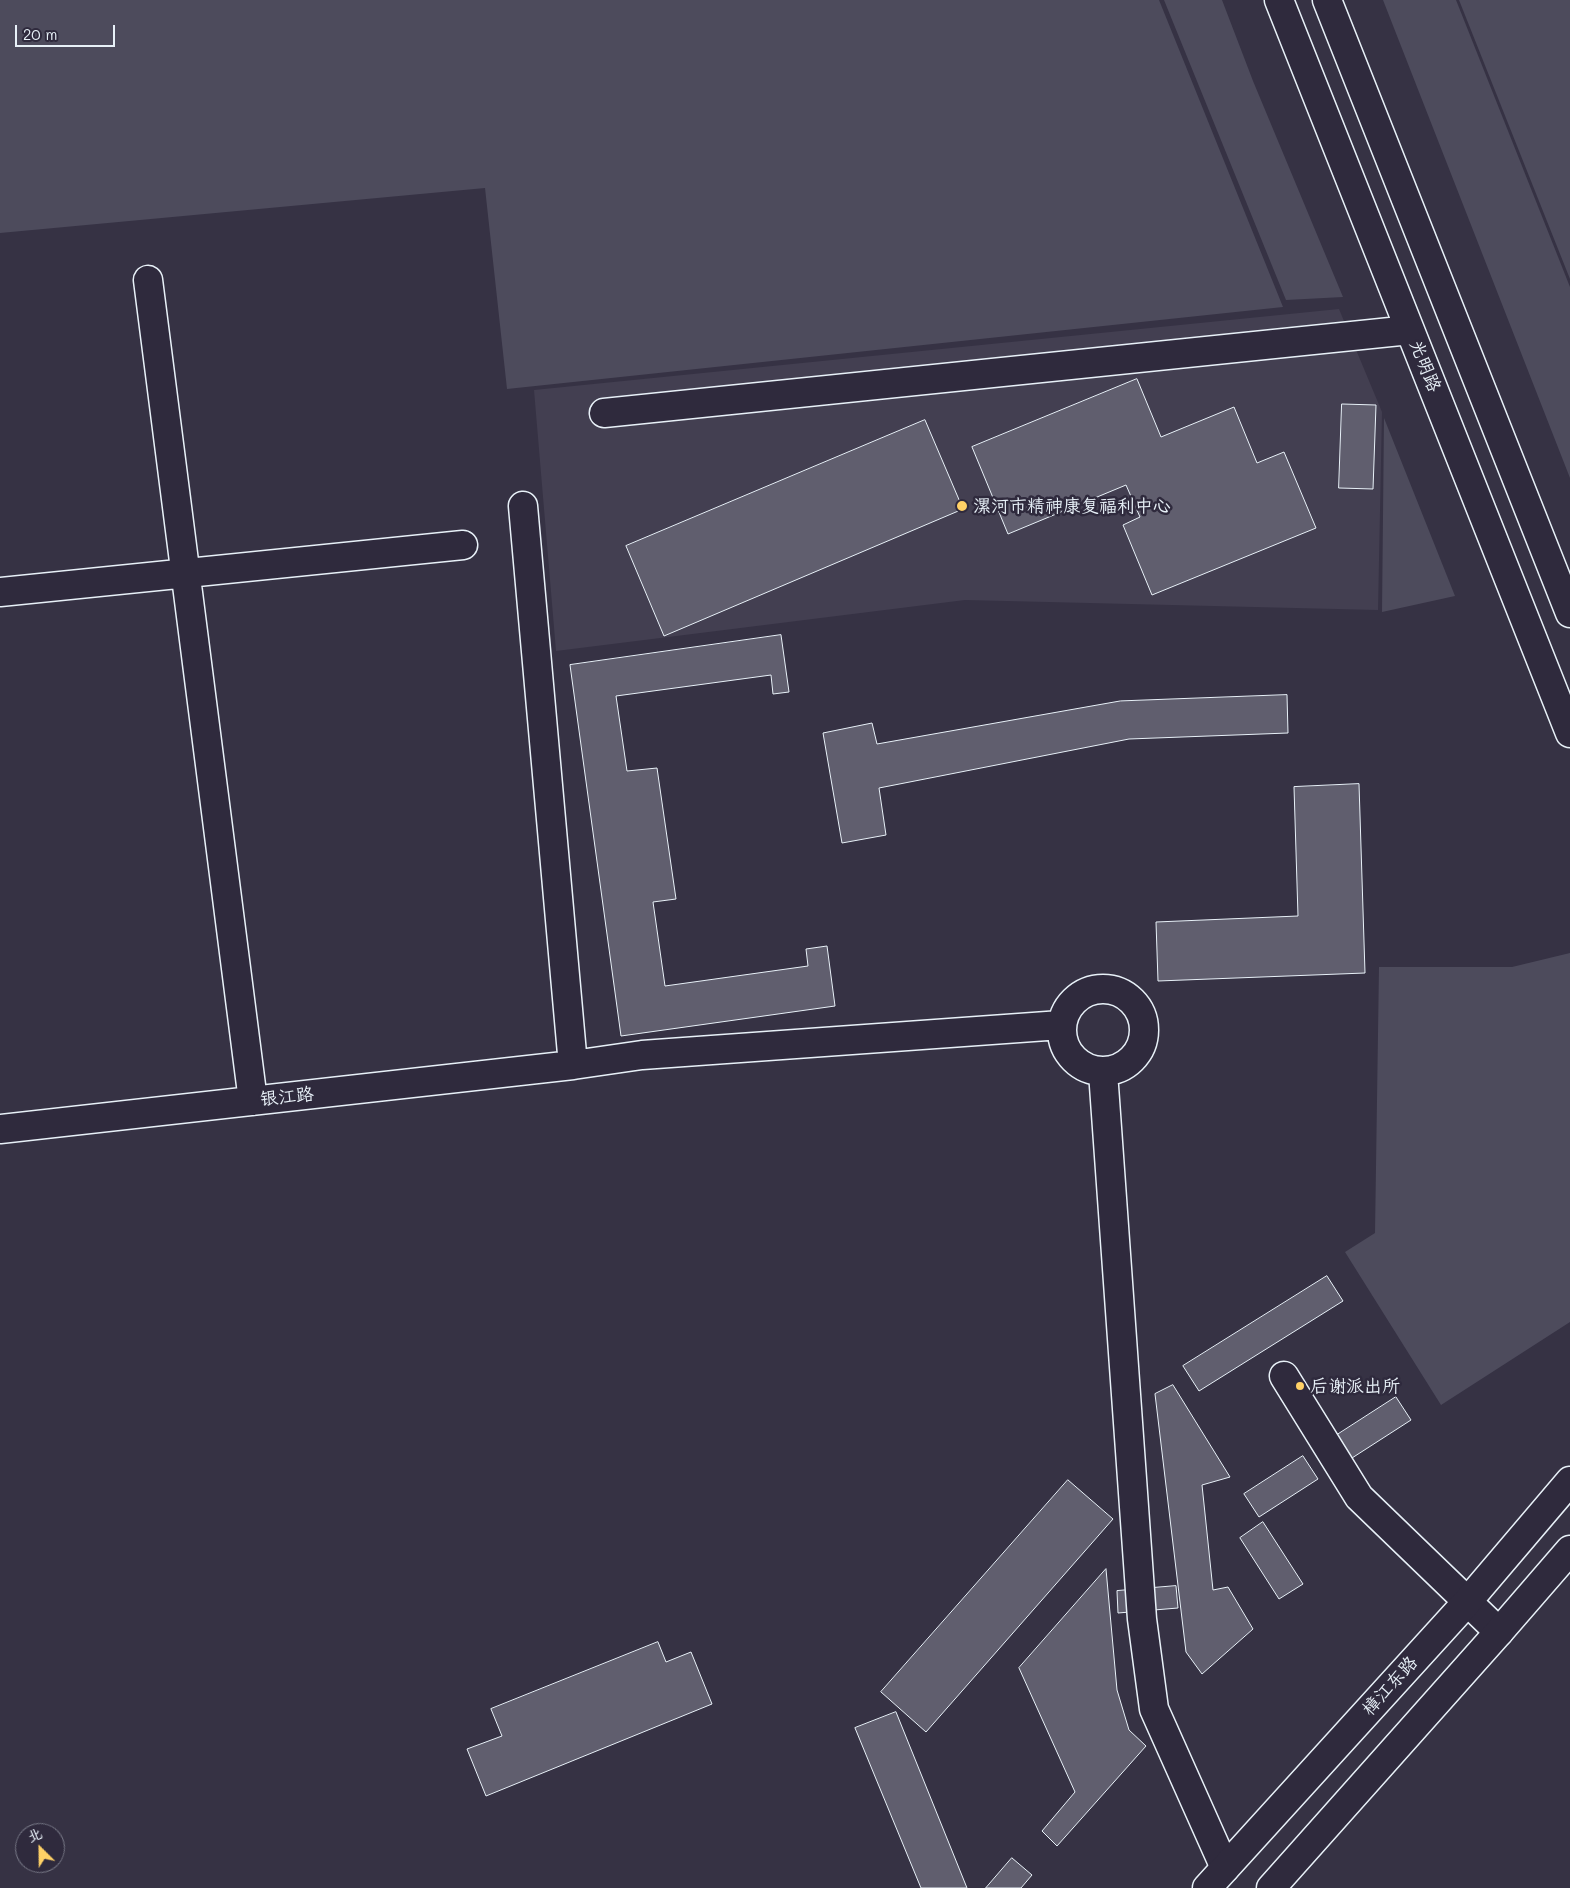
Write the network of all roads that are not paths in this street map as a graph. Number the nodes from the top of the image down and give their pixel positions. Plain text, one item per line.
1 (1279, 0) edge
2 (1327, 0) edge
3 (148, 280) dead end
4 (1410, 330) junction
5 (604, 413) dead end
6 (523, 506) dead end
7 (463, 545) dead end
8 (186, 573) junction
9 (0, 592) edge
10 (1570, 613) edge
11 (1570, 732) edge
12 (1061, 1025) junction
13 (573, 1065) junction
14 (1103, 1072) junction
15 (253, 1101) junction
16 (0, 1129) edge
17 (1284, 1376) dead end
18 (1570, 1481) edge
19 (1570, 1550) edge
20 (1468, 1601) junction
21 (1500, 1632) junction
22 (1225, 1868) junction
23 (1208, 1888) edge
24 (1271, 1888) edge

1 - 4 street, 光明路
2 - 10 street
3 - 8 street
4 - 5 street
4 - 11 street, 光明路
6 - 13 street
7 - 8 street
8 - 9 street
8 - 15 street
12 - 13 street, 银江路
12 - 14 street
12 - 14 street
13 - 15 street, 银江路
14 - 22 street
15 - 16 street, 银江路
17 - 20 street
18 - 20 street, 樟江东路
19 - 21 street
20 - 21 street
20 - 22 street, 樟江东路
21 - 24 street
22 - 23 street, 樟江东路

